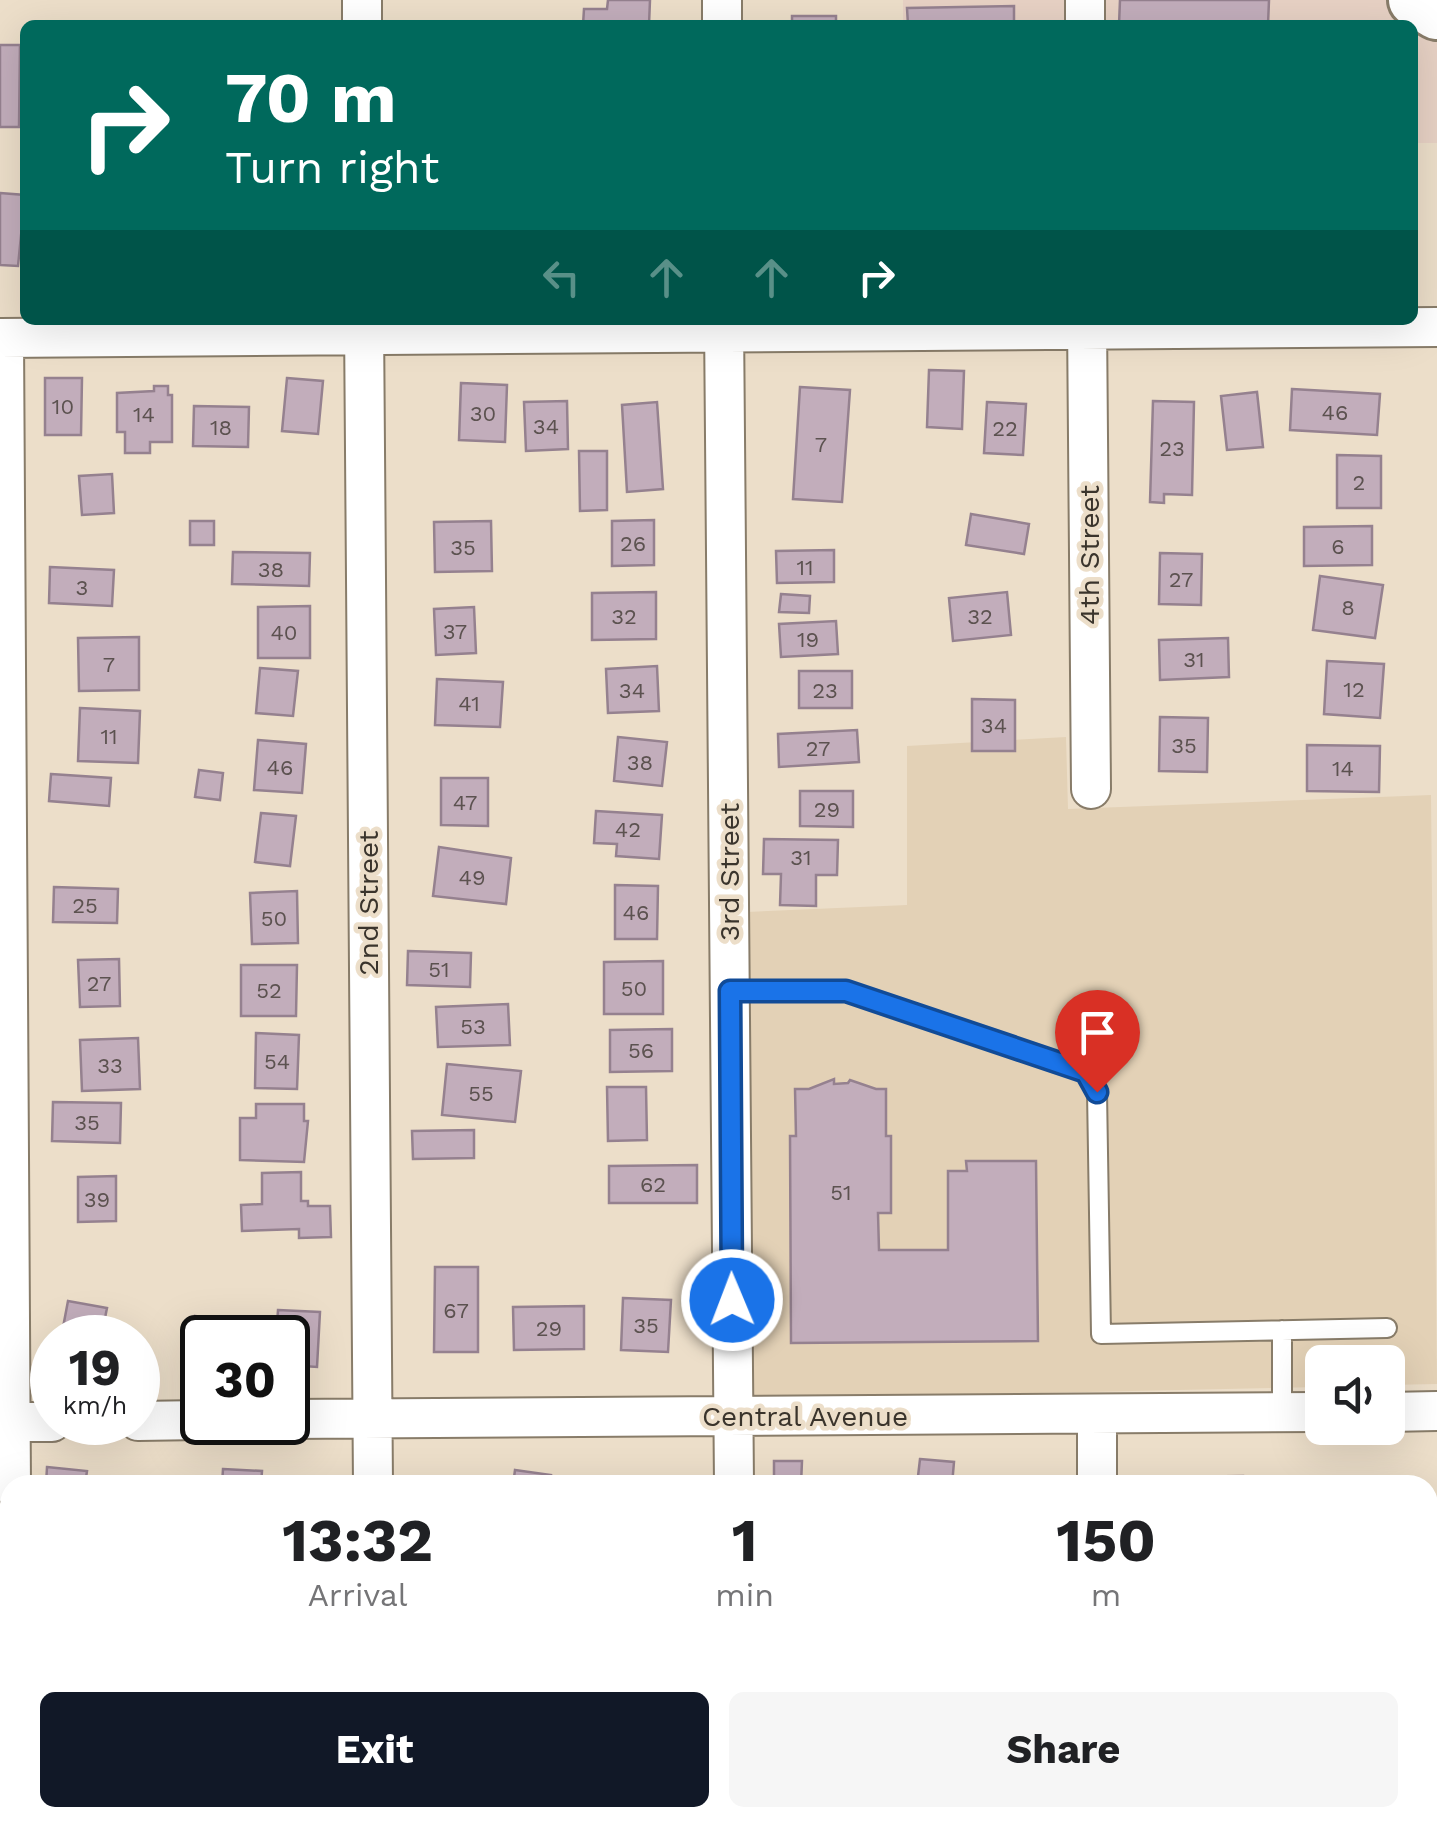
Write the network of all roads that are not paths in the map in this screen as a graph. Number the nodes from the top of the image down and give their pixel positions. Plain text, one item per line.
1 (1415, 0) edge
2 (1437, 13) edge
3 (906, 325) edge
4 (1087, 325) edge
5 (1204, 325) edge
6 (724, 326) edge
7 (364, 327) edge
8 (1437, 327) edge
9 (2, 338) edge
10 (1091, 790) dead end
11 (730, 991) junction
12 (1387, 1328) dead end
13 (1282, 1330) junction
14 (1305, 1412) edge
15 (1405, 1412) edge
16 (1437, 1412) edge
17 (1282, 1413) junction
18 (1096, 1414) junction
19 (733, 1416) junction
20 (372, 1418) junction
21 (310, 1419) edge
22 (6, 1422) edge
23 (11, 1475) edge
24 (373, 1475) edge
25 (734, 1475) edge
26 (1097, 1475) edge

1 - 2 main road
3 - 6 street
4 - 10 street, 4th Street
5 - 8 street
6 - 7 street
6 - 11 street, 3rd Street
7 - 9 street
7 - 20 street, 2nd Street
9 - 22 street
11 - 13 lane
11 - 19 street, 3rd Street
12 - 13 lane
13 - 17 lane
14 - 17 street, Central Avenue
15 - 16 street
17 - 18 street, Central Avenue
18 - 19 street, Central Avenue
18 - 26 street
19 - 20 street, Central Avenue
19 - 25 street, 3rd Street
20 - 21 street, Central Avenue
20 - 24 street, 2nd Street
22 - 23 street

